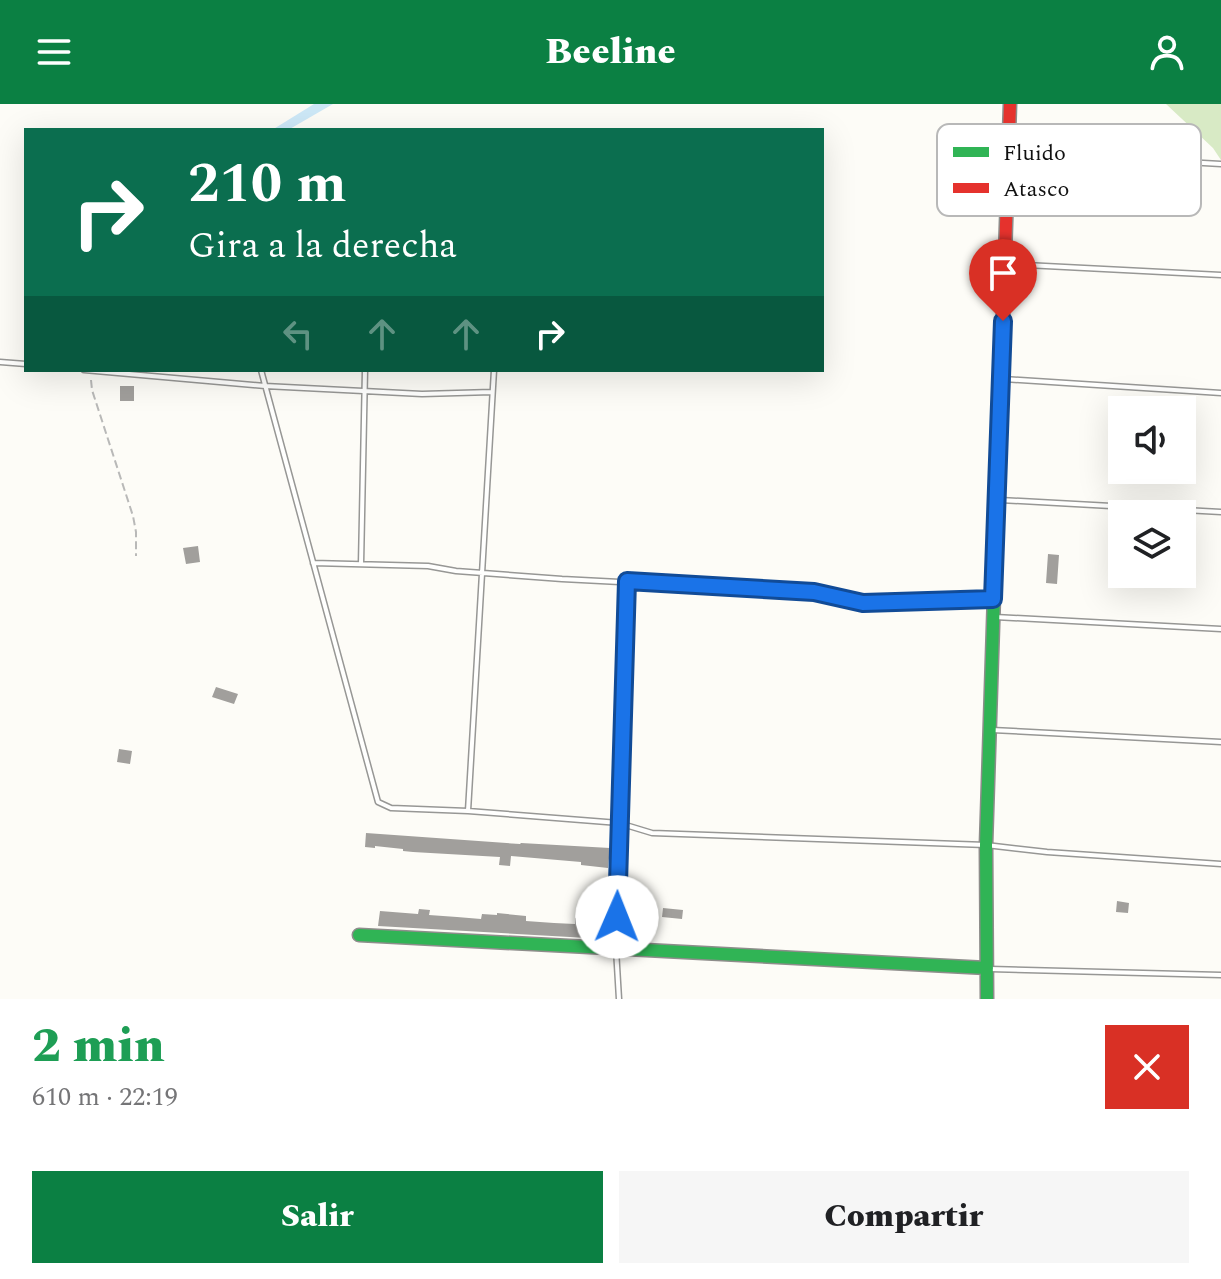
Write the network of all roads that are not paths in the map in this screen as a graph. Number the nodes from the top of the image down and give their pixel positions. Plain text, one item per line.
1 (1010, 104) edge
2 (1010, 124) edge
3 (1201, 163) edge
4 (1221, 164) edge
5 (1007, 216) edge
6 (1005, 264) junction
7 (1221, 275) edge
8 (0, 362) edge
9 (24, 364) edge
10 (100, 372) edge
11 (262, 372) edge
12 (365, 372) edge
13 (494, 372) edge
14 (1001, 379) junction
15 (265, 386) junction
16 (364, 391) junction
17 (492, 392) junction
18 (1221, 393) edge
19 (997, 500) junction
20 (1221, 512) edge
21 (313, 563) junction
22 (361, 565) junction
23 (482, 573) junction
24 (627, 581) junction
25 (993, 599) junction
26 (993, 617) junction
27 (1221, 629) edge
28 (989, 730) junction
29 (1221, 742) edge
30 (468, 811) junction
31 (619, 823) junction
32 (986, 845) junction
33 (1221, 864) edge
34 (359, 935) dead end
35 (616, 949) junction
36 (987, 968) junction
37 (1221, 975) edge
38 (619, 999) edge
39 (987, 999) edge

1 - 2 street
3 - 4 lane
5 - 6 street
6 - 7 lane
6 - 14 street
8 - 9 lane
10 - 15 lane
11 - 15 lane
12 - 16 lane
13 - 17 lane
14 - 18 lane
14 - 19 street
15 - 16 lane
15 - 21 lane
16 - 17 lane
16 - 22 lane
17 - 23 lane
19 - 20 lane
19 - 25 street
21 - 22 lane
21 - 30 lane
22 - 23 lane
23 - 24 lane
23 - 30 lane
24 - 25 lane
24 - 31 lane
25 - 26 street
26 - 27 lane
26 - 28 street
28 - 29 lane
28 - 32 street
30 - 31 lane
31 - 32 lane
31 - 35 lane
32 - 33 lane
32 - 36 street
34 - 35 street
35 - 36 street
35 - 38 lane
36 - 37 lane
36 - 39 street

